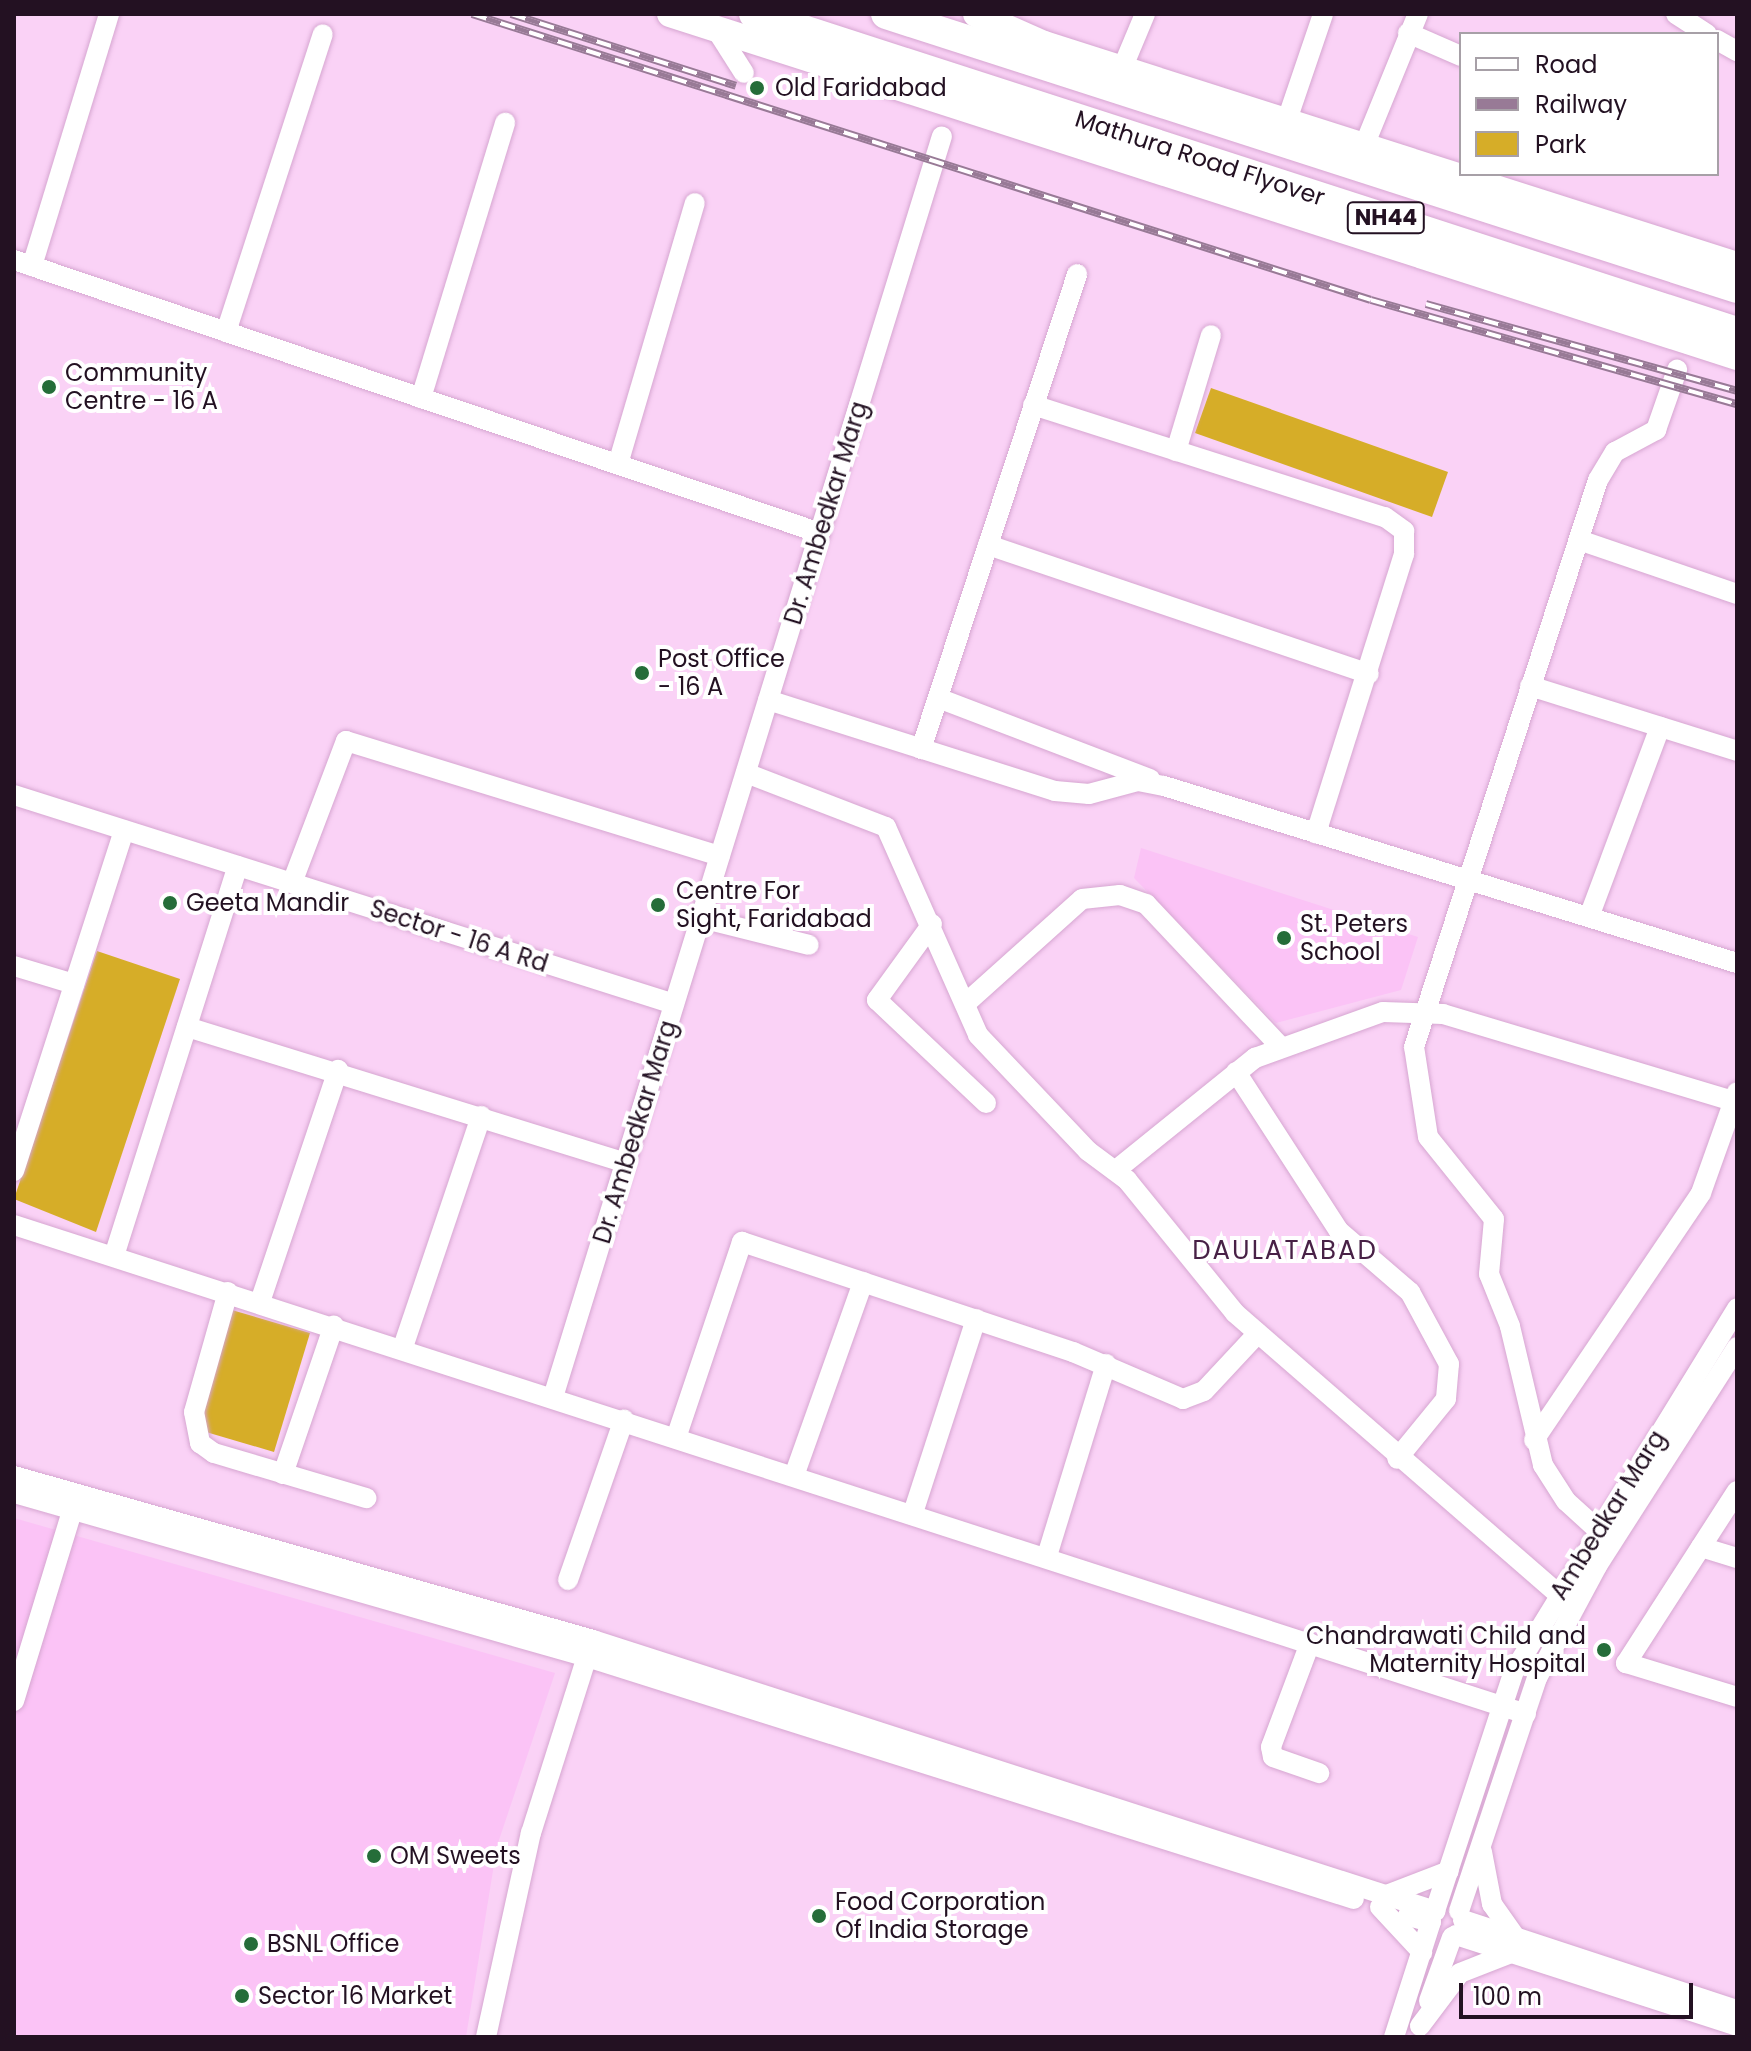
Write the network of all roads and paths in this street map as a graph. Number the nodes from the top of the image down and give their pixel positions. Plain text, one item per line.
1 (109, 14) edge
2 (670, 14) edge
3 (754, 14) edge
4 (887, 14) edge
5 (976, 14) edge
6 (1145, 14) edge
7 (1323, 14) edge
8 (1676, 14) edge
9 (1413, 23) edge
10 (716, 29) junction
11 (1704, 32) edge
12 (323, 34) dead end
13 (1029, 38) junction
14 (1719, 41) edge
15 (1737, 51) edge
16 (1459, 55) edge
17 (1122, 69) junction
18 (744, 73) dead end
19 (1287, 120) junction
20 (505, 123) dead end
21 (942, 136) dead end
22 (1364, 146) junction
23 (695, 203) dead end
24 (23, 263) edge
25 (1737, 265) edge
26 (1077, 274) dead end
27 (1737, 288) edge
28 (226, 332) junction
29 (1737, 332) edge
30 (1211, 335) dead end
31 (1737, 357) edge
32 (1677, 370) dead end
33 (421, 398) junction
34 (1033, 405) junction
35 (1176, 451) junction
36 (618, 464) junction
37 (820, 533) junction
38 (1579, 540) junction
39 (988, 545) junction
40 (1737, 594) edge
41 (1369, 674) junction
42 (1530, 686) junction
43 (938, 698) junction
44 (768, 700) junction
45 (1660, 727) junction
46 (921, 749) junction
47 (1737, 751) edge
48 (746, 773) junction
49 (1164, 786) junction
50 (14, 795) edge
51 (124, 830) junction
52 (1316, 833) junction
53 (720, 856) junction
54 (238, 866) junction
55 (1466, 880) junction
56 (292, 883) junction
57 (1589, 917) junction
58 (701, 918) junction
59 (932, 924) junction
60 (809, 945) dead end
61 (1737, 963) edge
62 (14, 966) edge
63 (74, 984) junction
64 (674, 1004) junction
65 (965, 1004) junction
66 (1422, 1010) junction
67 (187, 1027) junction
68 (1279, 1045) junction
69 (338, 1070) junction
70 (1236, 1072) junction
71 (1735, 1097) edge
72 (986, 1103) dead end
73 (481, 1116) junction
74 (625, 1163) junction
75 (1116, 1170) junction
76 (14, 1171) edge
77 (14, 1225) edge
78 (114, 1256) junction
79 (863, 1282) junction
80 (228, 1292) junction
81 (260, 1302) junction
82 (1735, 1316) edge
83 (976, 1319) junction
84 (334, 1325) junction
85 (1258, 1333) junction
86 (403, 1347) junction
87 (1737, 1347) edge
88 (1106, 1364) junction
89 (554, 1394) junction
90 (624, 1419) junction
91 (677, 1435) junction
92 (1534, 1440) junction
93 (1397, 1459) junction
94 (283, 1474) junction
95 (14, 1476) edge
96 (794, 1476) junction
97 (1737, 1491) edge
98 (14, 1493) edge
99 (366, 1498) dead end
100 (75, 1502) junction
101 (913, 1513) junction
102 (1598, 1530) junction
103 (1701, 1547) junction
104 (1047, 1556) junction
105 (1737, 1558) edge
106 (568, 1580) dead end
107 (1558, 1594) junction
108 (1310, 1643) junction
109 (590, 1649) junction
110 (1737, 1697) edge
111 (14, 1701) edge
112 (1504, 1706) junction
113 (1526, 1714) junction
114 (1319, 1773) dead end
115 (1481, 1844) junction
116 (1449, 1871) junction
117 (1382, 1901) junction
118 (1433, 1917) junction
119 (1457, 1926) junction
120 (1514, 1945) junction
121 (1422, 1952) junction
122 (1737, 2010) edge
123 (1737, 2026) edge
124 (1418, 2031) edge
125 (486, 2037) edge
126 (1394, 2037) edge

1 - 24 street
2 - 10 main road
3 - 29 highway, Mathura Road Flyover / NH44
4 - 13 highway
4 - 27 highway, Mathura Road Flyover / NH44
5 - 13 main road
6 - 17 street
7 - 19 street
8 - 11 street
9 - 16 street
9 - 22 street
10 - 18 street
10 - 31 main road
12 - 28 street
13 - 17 main road
14 - 15 street
17 - 19 main road
19 - 22 main road
20 - 33 street
21 - 37 street, Dr. Ambedkar Marg
22 - 25 main road
23 - 36 street
24 - 28 street
26 - 34 street
28 - 33 street
30 - 35 street
32 - 38 street
33 - 36 street
34 - 35 street
34 - 39 street
35 - 41 street
36 - 37 street
37 - 44 street, Dr. Ambedkar Marg
38 - 40 street
38 - 42 street
39 - 41 street
39 - 43 street
41 - 52 street
42 - 45 street
42 - 55 street
43 - 46 street
43 - 49 street
44 - 46 street
44 - 48 street, Dr. Ambedkar Marg
45 - 47 street
45 - 57 street
46 - 49 street
48 - 53 street, Dr. Ambedkar Marg
48 - 59 street
49 - 52 street
50 - 51 street, Sector - 16 A Rd
51 - 54 street, Sector - 16 A Rd
51 - 63 street
52 - 55 street
53 - 56 street
53 - 58 street, Dr. Ambedkar Marg
54 - 56 street, Sector - 16 A Rd
54 - 67 street
55 - 57 street
55 - 66 street
56 - 64 street, Sector - 16 A Rd
57 - 61 street
58 - 60 street
58 - 64 street, Dr. Ambedkar Marg
59 - 65 street
59 - 72 street
62 - 63 street
63 - 76 street
64 - 74 street, Dr. Ambedkar Marg
65 - 68 street
65 - 75 street
66 - 68 street
66 - 71 street
66 - 92 street
67 - 69 street
67 - 78 street
68 - 70 street
69 - 73 street
69 - 81 street
70 - 75 street
70 - 93 street
71 - 92 street
73 - 74 street
73 - 86 street
74 - 89 street, Dr. Ambedkar Marg
75 - 85 street
77 - 78 street
78 - 80 street
79 - 83 street
79 - 91 street
79 - 96 street
80 - 81 street
80 - 94 street
81 - 84 street
82 - 102 street, Ambedkar Marg
83 - 88 street
83 - 101 street
84 - 86 street
84 - 94 street
85 - 88 street
85 - 93 street
86 - 89 street
87 - 113 street, Ambedkar Marg
88 - 104 street
89 - 90 street
90 - 91 street
90 - 106 street
91 - 96 street
92 - 102 street
93 - 107 street
94 - 99 street
95 - 100 street
96 - 101 street
97 - 103 street
98 - 100 street
100 - 109 street
100 - 111 street
101 - 104 street
102 - 107 street, Ambedkar Marg
103 - 105 street
103 - 110 street
104 - 108 street
107 - 112 street, Ambedkar Marg
108 - 112 street
108 - 114 street
109 - 117 street
109 - 125 street
112 - 113 street
112 - 116 street, Ambedkar Marg
113 - 115 street, Ambedkar Marg
115 - 119 street, Ambedkar Marg
115 - 120 street
116 - 117 street
116 - 118 street, Ambedkar Marg
117 - 118 street
117 - 121 street
118 - 119 street
118 - 119 street
118 - 121 street, Ambedkar Marg
119 - 120 street
119 - 124 street, Ambedkar Marg
120 - 122 street
120 - 123 street
120 - 124 street
121 - 126 street, Ambedkar Marg

